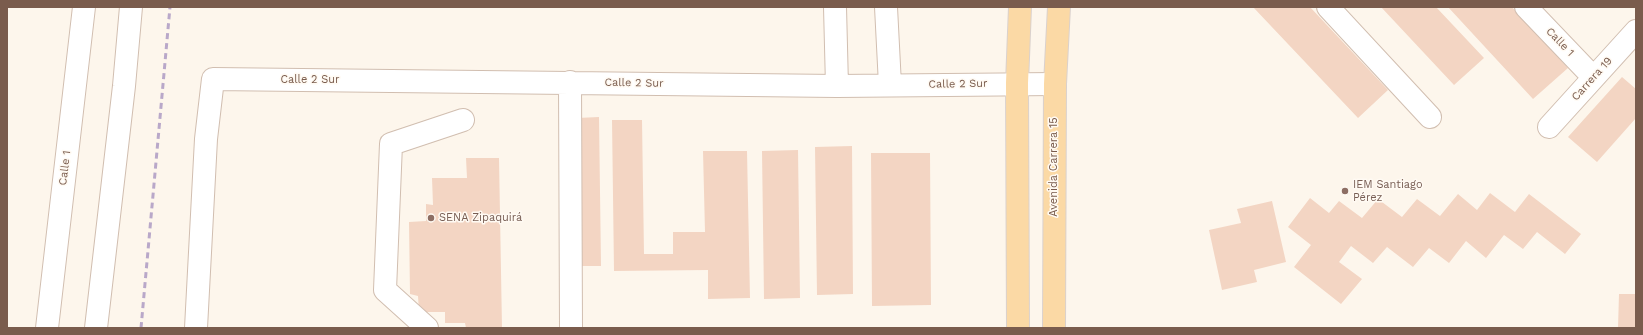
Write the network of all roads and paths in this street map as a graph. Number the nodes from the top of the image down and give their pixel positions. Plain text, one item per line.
1 (84, 7) edge
2 (131, 7) edge
3 (835, 7) edge
4 (886, 7) edge
5 (1020, 7) edge
6 (1059, 7) edge
7 (1328, 7) edge
8 (1526, 7) edge
9 (1636, 30) edge
10 (1593, 77) junction
11 (570, 82) junction
12 (1017, 83) junction
13 (1055, 84) junction
14 (890, 85) junction
15 (837, 86) junction
16 (1430, 117) dead end
17 (463, 120) dead end
18 (1549, 127) dead end
19 (46, 328) edge
20 (96, 328) edge
21 (196, 328) edge
22 (427, 328) edge
23 (570, 328) edge
24 (1018, 328) edge
25 (1054, 328) edge

1 - 19 street, Calle 1
2 - 20 street
3 - 15 street
4 - 14 street
5 - 12 main road
6 - 13 main road, Avenida Carrera 15
7 - 16 street
8 - 10 street, Calle 1
9 - 10 street, Carrera 19
10 - 18 street, Carrera 19
11 - 15 street, Calle 2 Sur
11 - 21 street, Calle 2 Sur
11 - 23 street
12 - 13 street, Calle 2 Sur
12 - 14 street, Calle 2 Sur
12 - 24 main road
13 - 25 main road, Avenida Carrera 15
14 - 15 street, Calle 2 Sur
17 - 22 street

